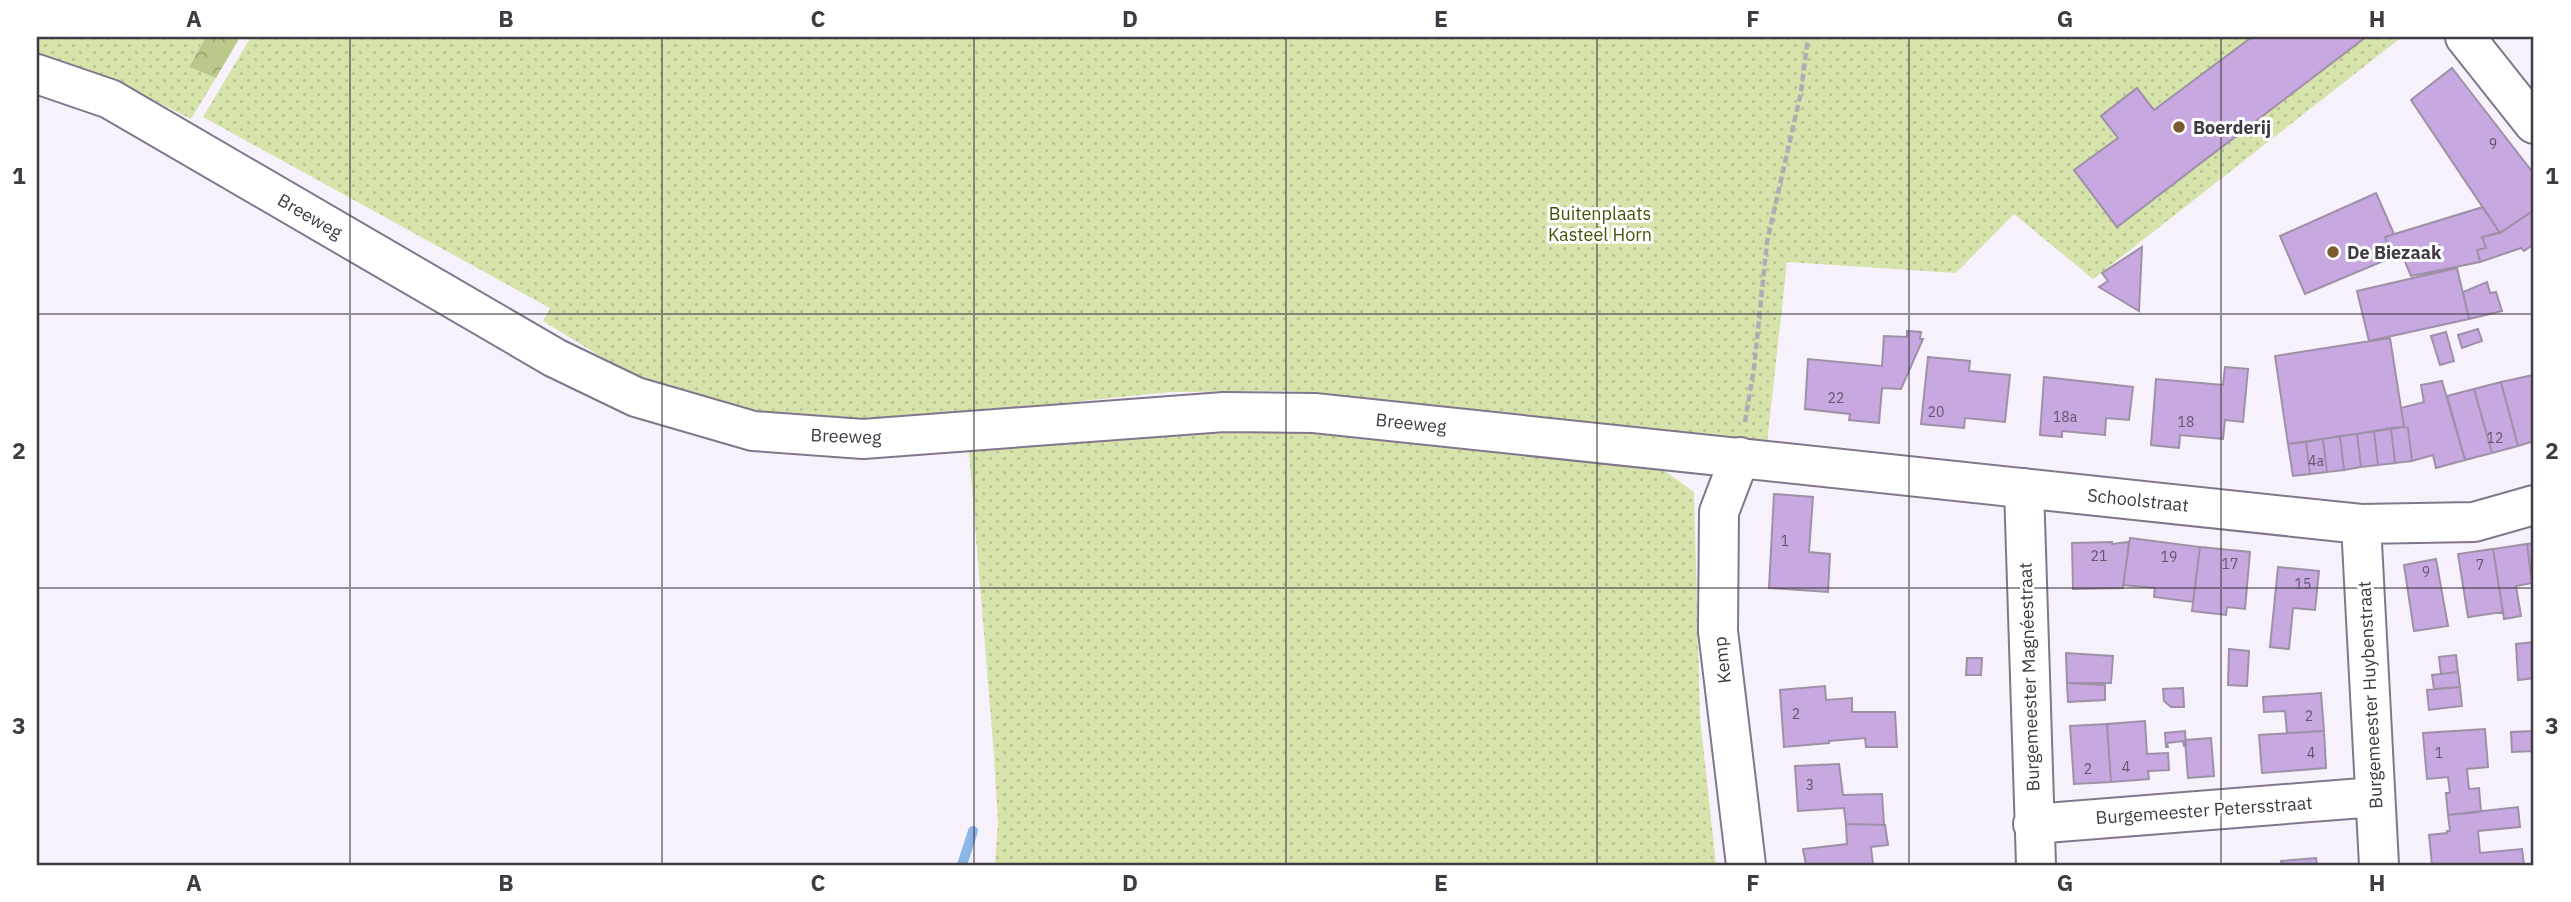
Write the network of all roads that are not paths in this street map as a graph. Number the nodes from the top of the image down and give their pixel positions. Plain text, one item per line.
1 (2465, 37) edge
2 (2495, 52) edge
3 (37, 74) edge
4 (2534, 124) edge
5 (1740, 457) junction
6 (2024, 488) junction
7 (2534, 505) edge
8 (2361, 524) junction
9 (2375, 797) junction
10 (2033, 824) junction
11 (1746, 865) edge
12 (2036, 865) edge
13 (2379, 865) edge

1 - 2 street
2 - 4 street
3 - 5 street, Breeweg
5 - 6 street, Schoolstraat
5 - 11 street, Kemp
6 - 8 street, Schoolstraat
6 - 10 street, Burgemeester Magnéestraat
7 - 8 street, Schoolstraat
8 - 9 street, Burgemeester Huybenstraat
9 - 10 street, Burgemeester Petersstraat
9 - 13 street, Burgemeester Huybenstraat
10 - 12 street, Burgemeester Magnéestraat

